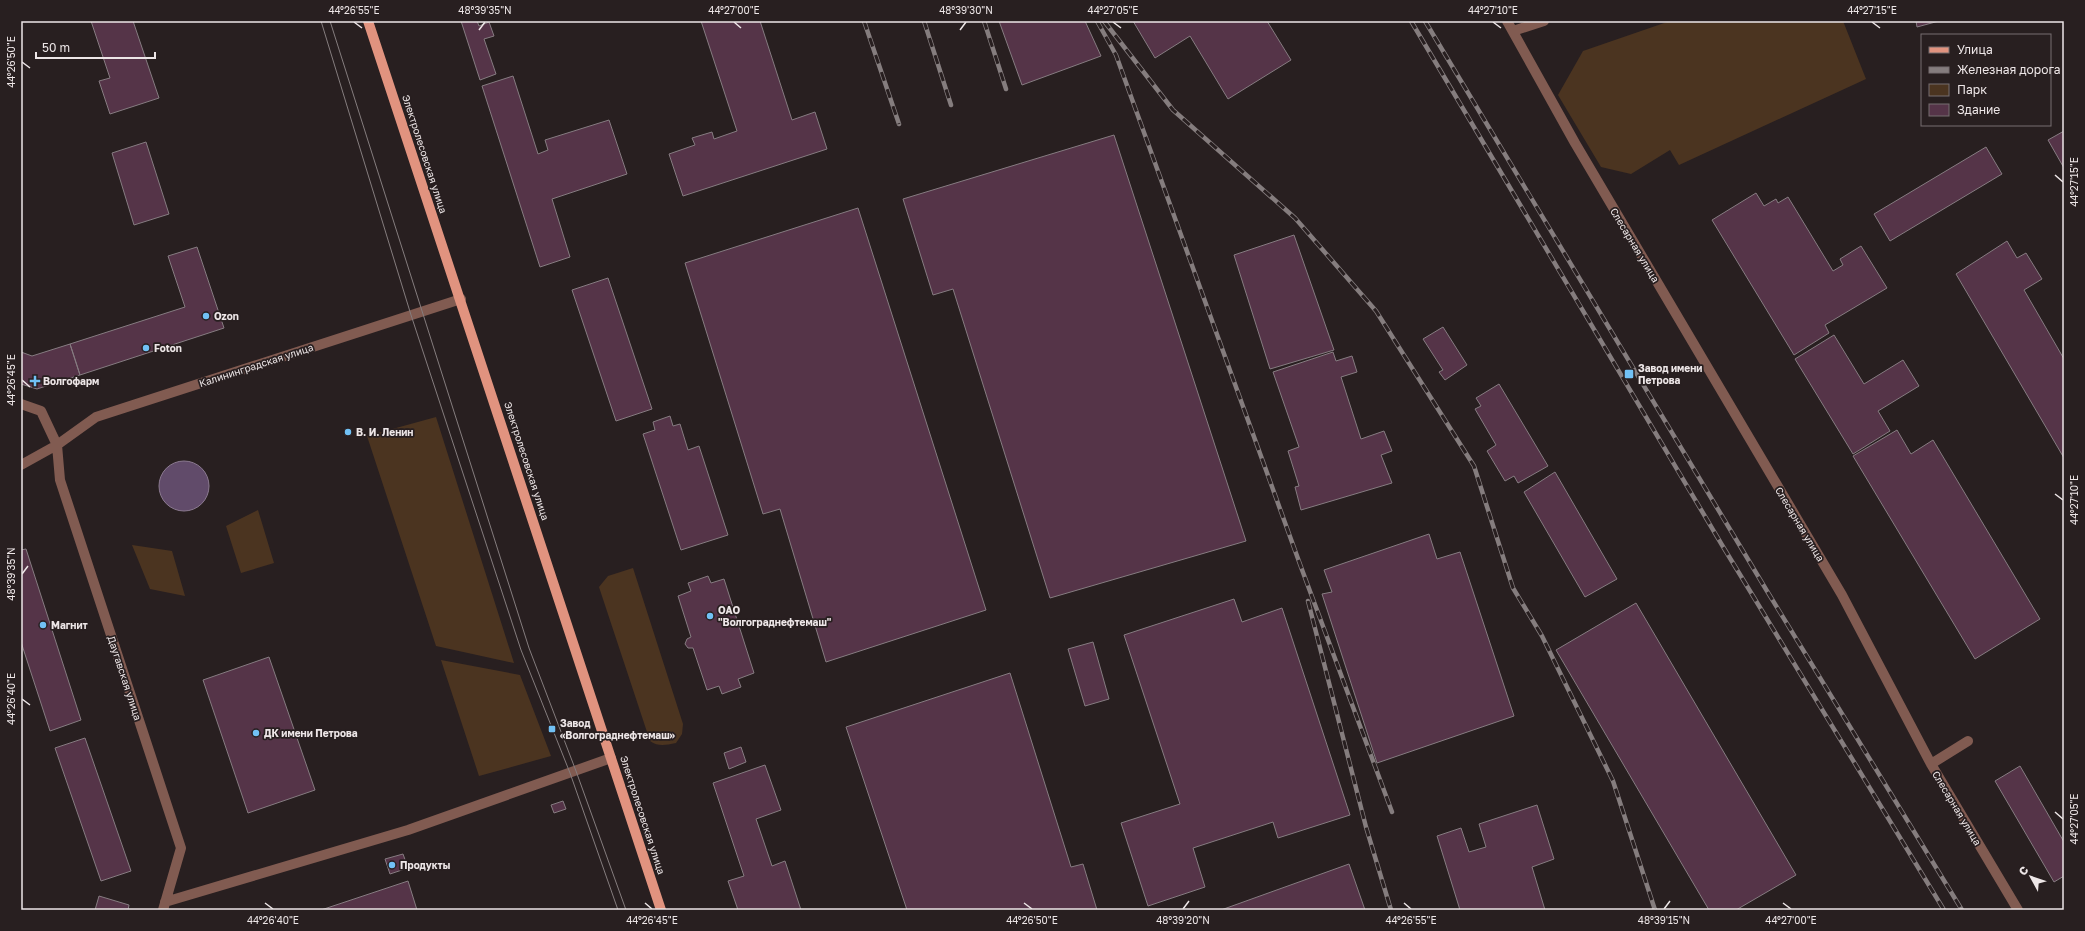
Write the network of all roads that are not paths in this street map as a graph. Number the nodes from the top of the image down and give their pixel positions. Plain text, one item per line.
1 (368, 21) edge
2 (1506, 21) edge
3 (1544, 21) edge
4 (1513, 31) junction
5 (461, 299) junction
6 (21, 404) edge
7 (57, 445) junction
8 (21, 465) edge
9 (1968, 741) dead end
10 (611, 758) junction
11 (1931, 764) junction
12 (164, 906) edge
13 (661, 910) edge
14 (2018, 910) edge

1 - 5 main road, Электролесовская улица
2 - 4 street, Слесарная улица
3 - 4 street
4 - 11 street, Слесарная улица
5 - 7 street, Калининградская улица
5 - 10 main road, Электролесовская улица
6 - 7 street
7 - 8 street, Калининградская улица
7 - 12 street, Даугавская улица
9 - 11 street
10 - 12 street
10 - 13 main road, Электролесовская улица
11 - 14 street, Слесарная улица

